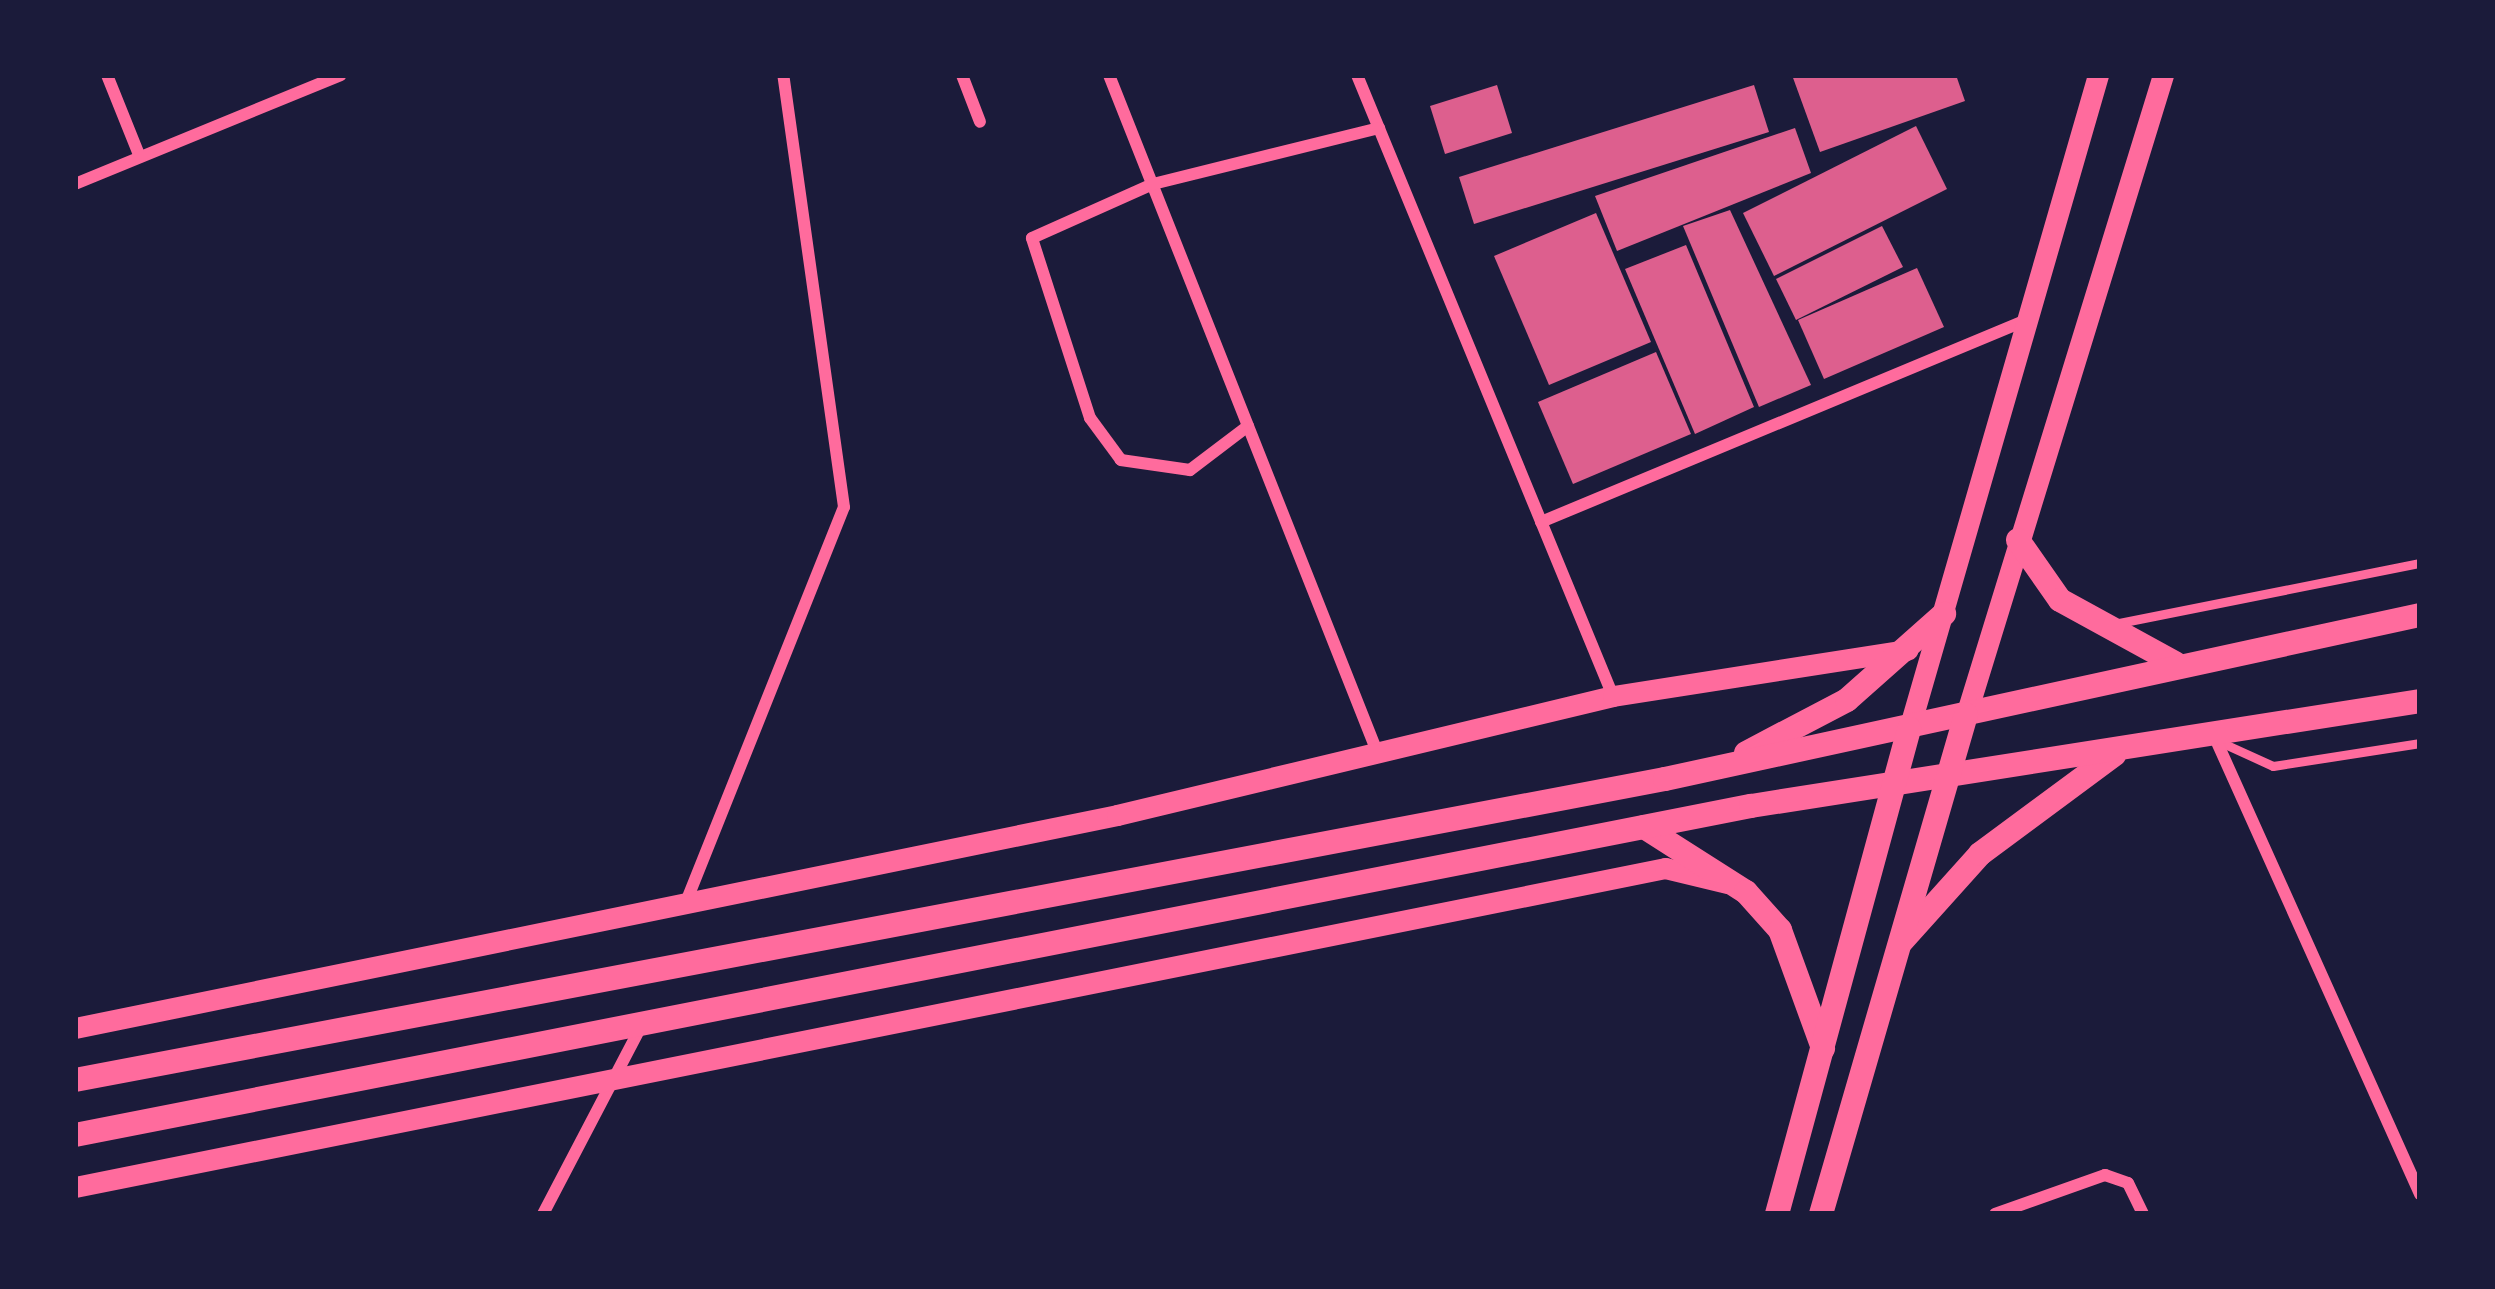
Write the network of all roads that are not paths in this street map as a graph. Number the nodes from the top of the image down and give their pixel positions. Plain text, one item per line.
1 (106, 75) edge
2 (341, 75) edge
3 (783, 75) edge
4 (962, 75) edge
5 (1109, 75) edge
6 (1357, 75) edge
7 (2098, 75) edge
8 (2163, 75) edge
9 (980, 122) dead end
10 (1379, 128) junction
11 (140, 158) junction
12 (75, 184) edge
13 (1153, 184) junction
14 (2024, 320) junction
15 (1248, 426) junction
16 (1541, 522) junction
17 (2018, 540) junction
18 (2420, 563) edge
19 (1944, 614) junction
20 (2420, 615) edge
21 (2100, 628) junction
22 (1910, 650) junction
23 (2175, 663) junction
24 (1613, 696) junction
25 (2420, 700) edge
26 (1966, 715) junction
27 (1909, 729) junction
28 (2212, 740) junction
29 (2420, 743) edge
30 (1378, 754) junction
31 (2116, 754) junction
32 (1718, 768) junction
33 (1950, 773) junction
34 (1900, 783) junction
35 (1644, 827) junction
36 (1739, 886) junction
37 (686, 903) junction
38 (1894, 952) junction
39 (642, 1024) junction
40 (75, 1028) edge
41 (1824, 1051) junction
42 (614, 1079) junction
43 (75, 1080) edge
44 (75, 1136) edge
45 (75, 1187) edge
46 (2420, 1194) edge
47 (543, 1214) edge
48 (1777, 1214) edge
49 (1821, 1214) edge
50 (1995, 1214) edge
51 (2143, 1214) edge

1 - 11 street
2 - 11 street
3 - 37 street
4 - 9 street
5 - 13 street
6 - 10 street
7 - 14 street
8 - 17 street
10 - 13 street
10 - 16 street
11 - 12 street
13 - 15 street
13 - 15 street
14 - 16 street
14 - 19 street
15 - 30 street
16 - 24 street
17 - 21 main road
17 - 26 street
18 - 21 lane
19 - 22 main road
19 - 27 street
20 - 23 main road
21 - 23 main road
22 - 24 street
22 - 32 main road
23 - 26 main road
24 - 30 street
25 - 28 main road
26 - 27 main road
26 - 33 main road
27 - 32 main road
27 - 34 main road
28 - 29 lane
28 - 31 main road
28 - 46 street
30 - 37 street
31 - 33 main road
31 - 38 main road
32 - 43 main road
33 - 34 main road
33 - 38 main road
34 - 35 main road
34 - 41 main road
35 - 36 main road
35 - 39 main road
36 - 41 main road
36 - 42 street
37 - 40 street
38 - 49 main road
39 - 42 street
39 - 44 main road
41 - 48 main road
42 - 45 street
42 - 47 street
50 - 51 street

